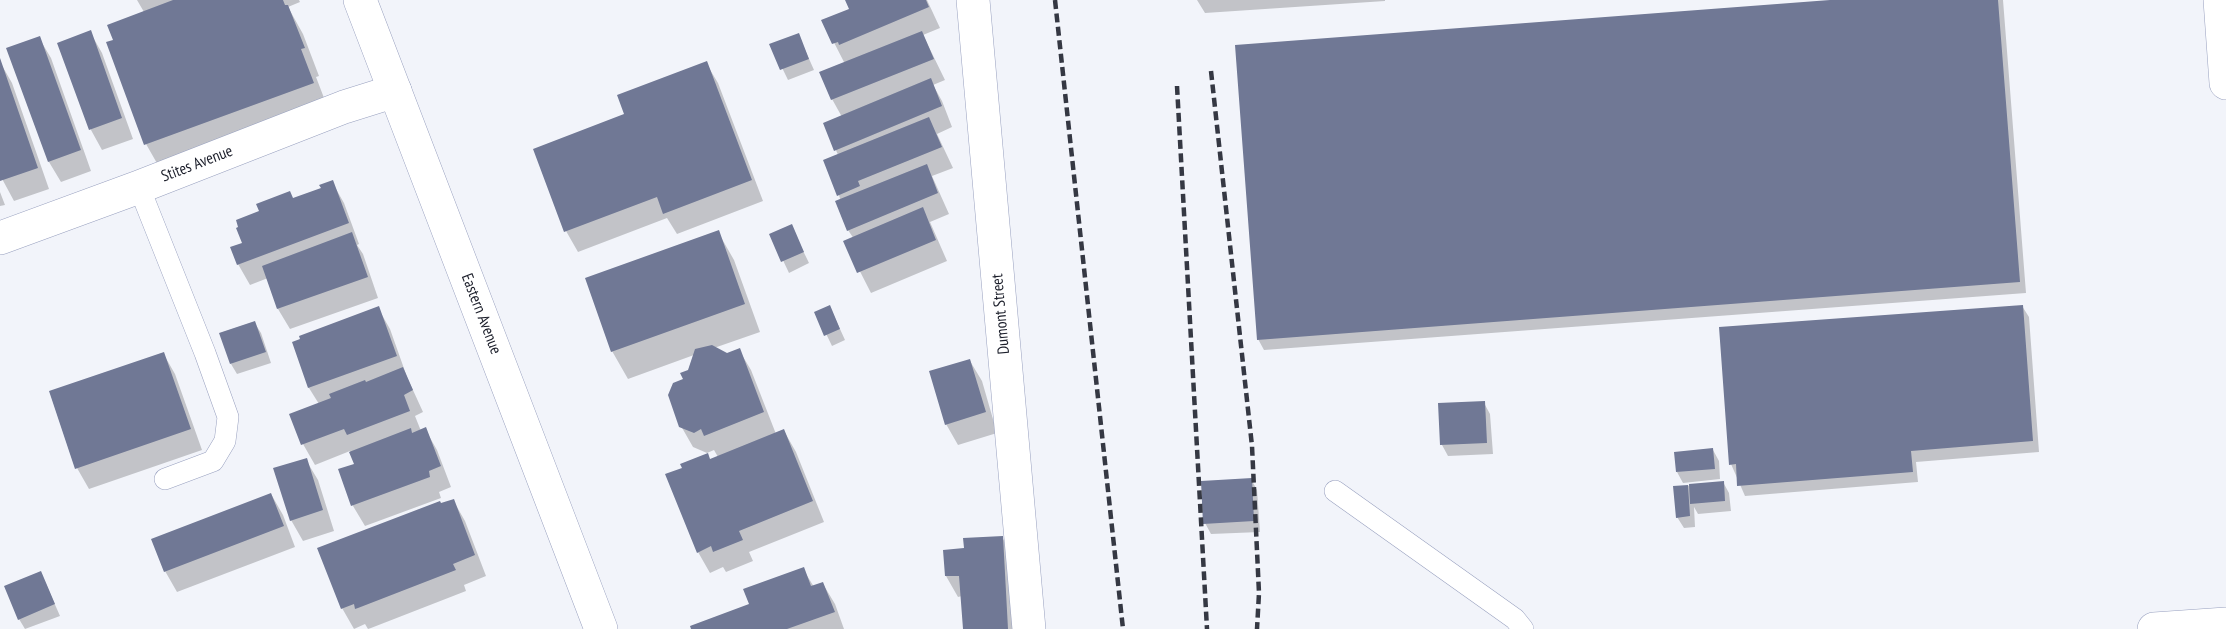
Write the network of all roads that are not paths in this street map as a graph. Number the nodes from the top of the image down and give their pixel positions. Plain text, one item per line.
1 (360, 0) edge
2 (973, 0) edge
3 (2220, 0) edge
4 (2226, 82) edge
5 (395, 91) junction
6 (140, 187) junction
7 (0, 238) edge
8 (165, 479) dead end
9 (1335, 491) dead end
10 (2226, 624) edge
11 (602, 629) edge
12 (1029, 629) edge
13 (1523, 629) edge
14 (2154, 629) edge

1 - 5 street, Eastern Avenue
2 - 12 street, Dumont Street
3 - 4 street
5 - 6 street, Stites Avenue
5 - 11 street, Eastern Avenue
6 - 7 street, Stites Avenue
6 - 8 lane
9 - 13 lane
10 - 14 street

